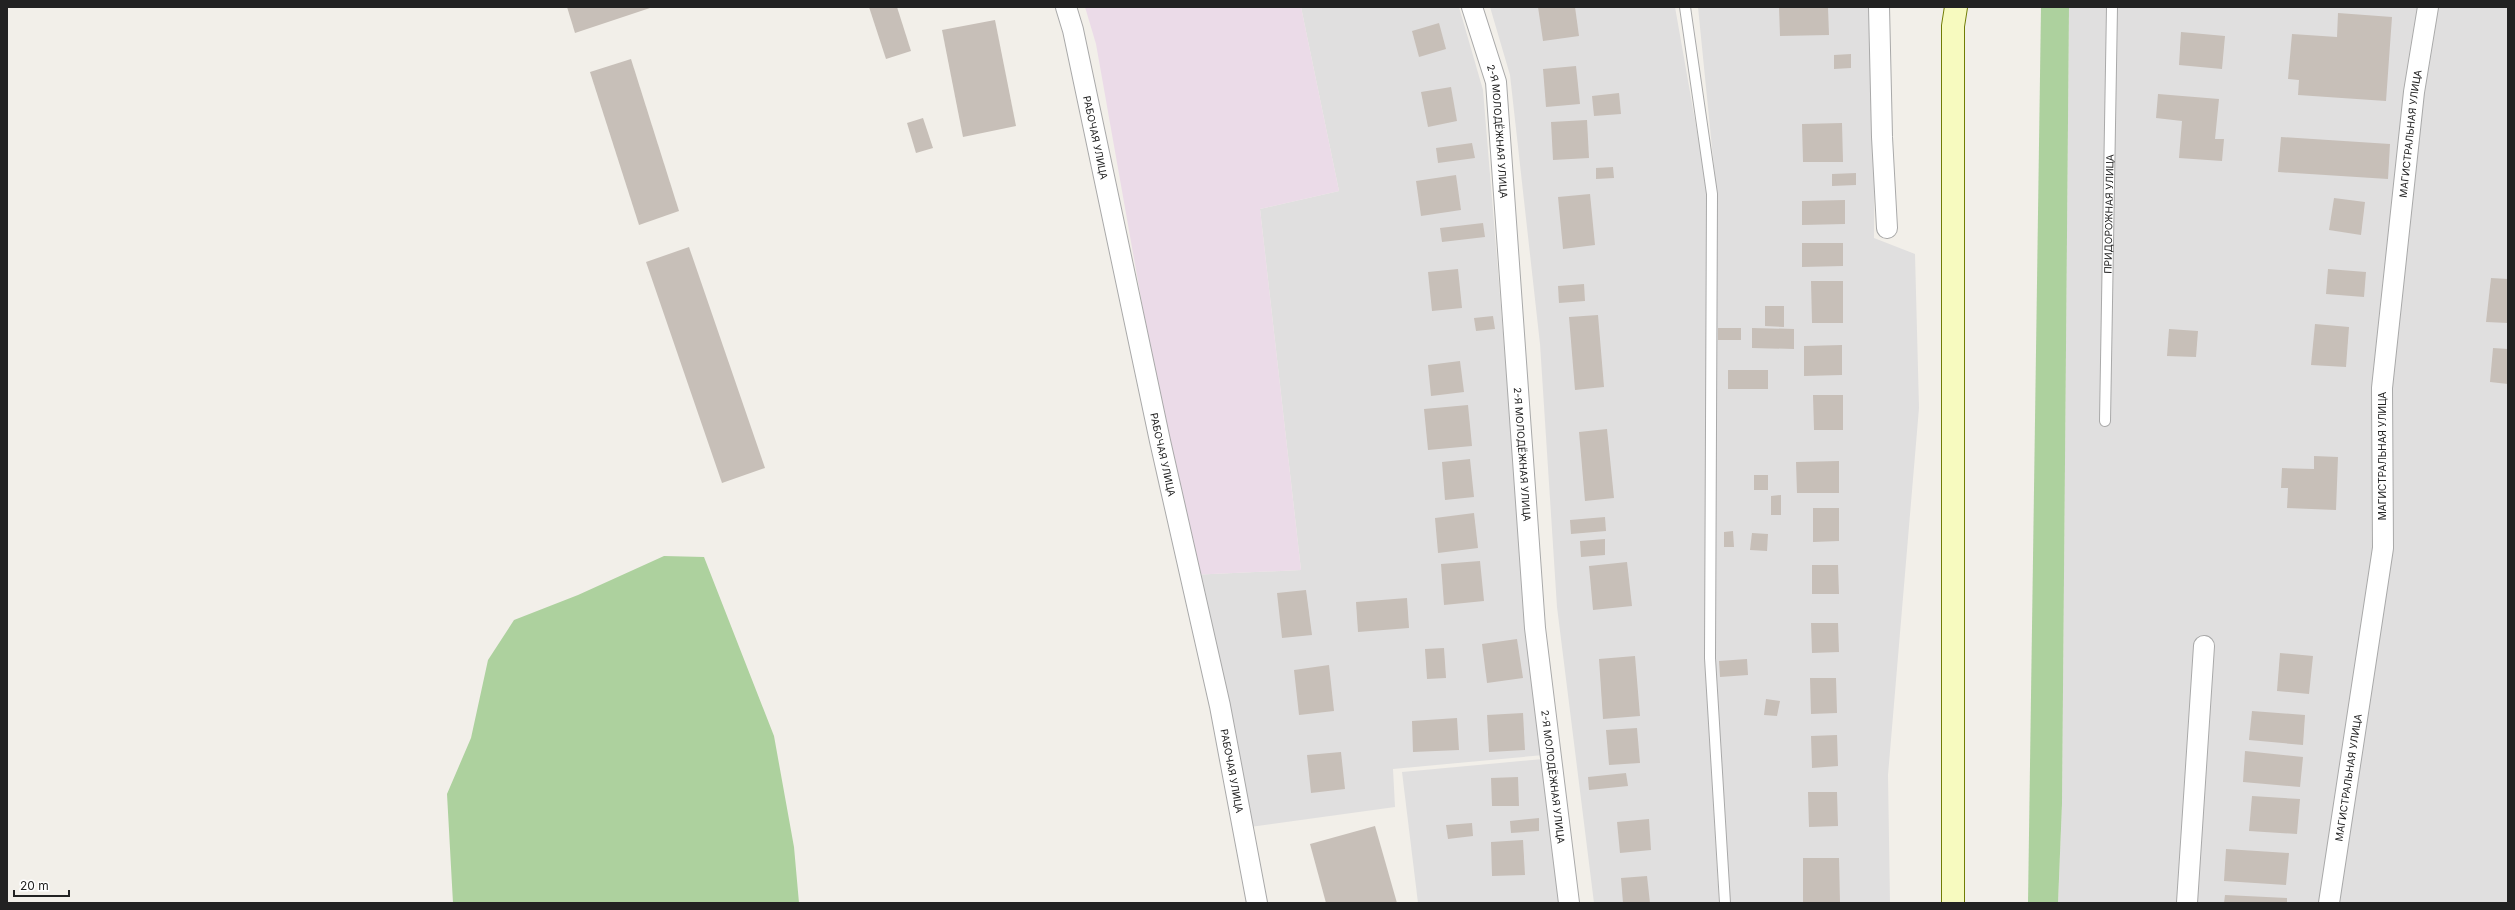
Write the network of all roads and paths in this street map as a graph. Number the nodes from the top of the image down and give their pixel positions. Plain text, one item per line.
1 (1066, 7) edge
2 (1472, 7) edge
3 (1684, 7) edge
4 (1879, 7) edge
5 (1956, 7) edge
6 (2112, 7) edge
7 (2428, 7) edge
8 (1887, 228) dead end
9 (2104, 421) dead end
10 (2204, 646) dead end
11 (1257, 903) edge
12 (1569, 903) edge
13 (1725, 903) edge
14 (1953, 903) edge
15 (2186, 903) edge
16 (2329, 903) edge

1 - 11 street, РАБОЧАЯ УЛИЦА
2 - 12 street, 2-Я МОЛОДЁЖНАЯ УЛИЦА
3 - 13 lane
4 - 8 street
5 - 14 main road
6 - 9 lane, ПРИДОРОЖНАЯ УЛИЦА
7 - 16 street, МАГИСТРАЛЬНАЯ УЛИЦА
10 - 15 street

